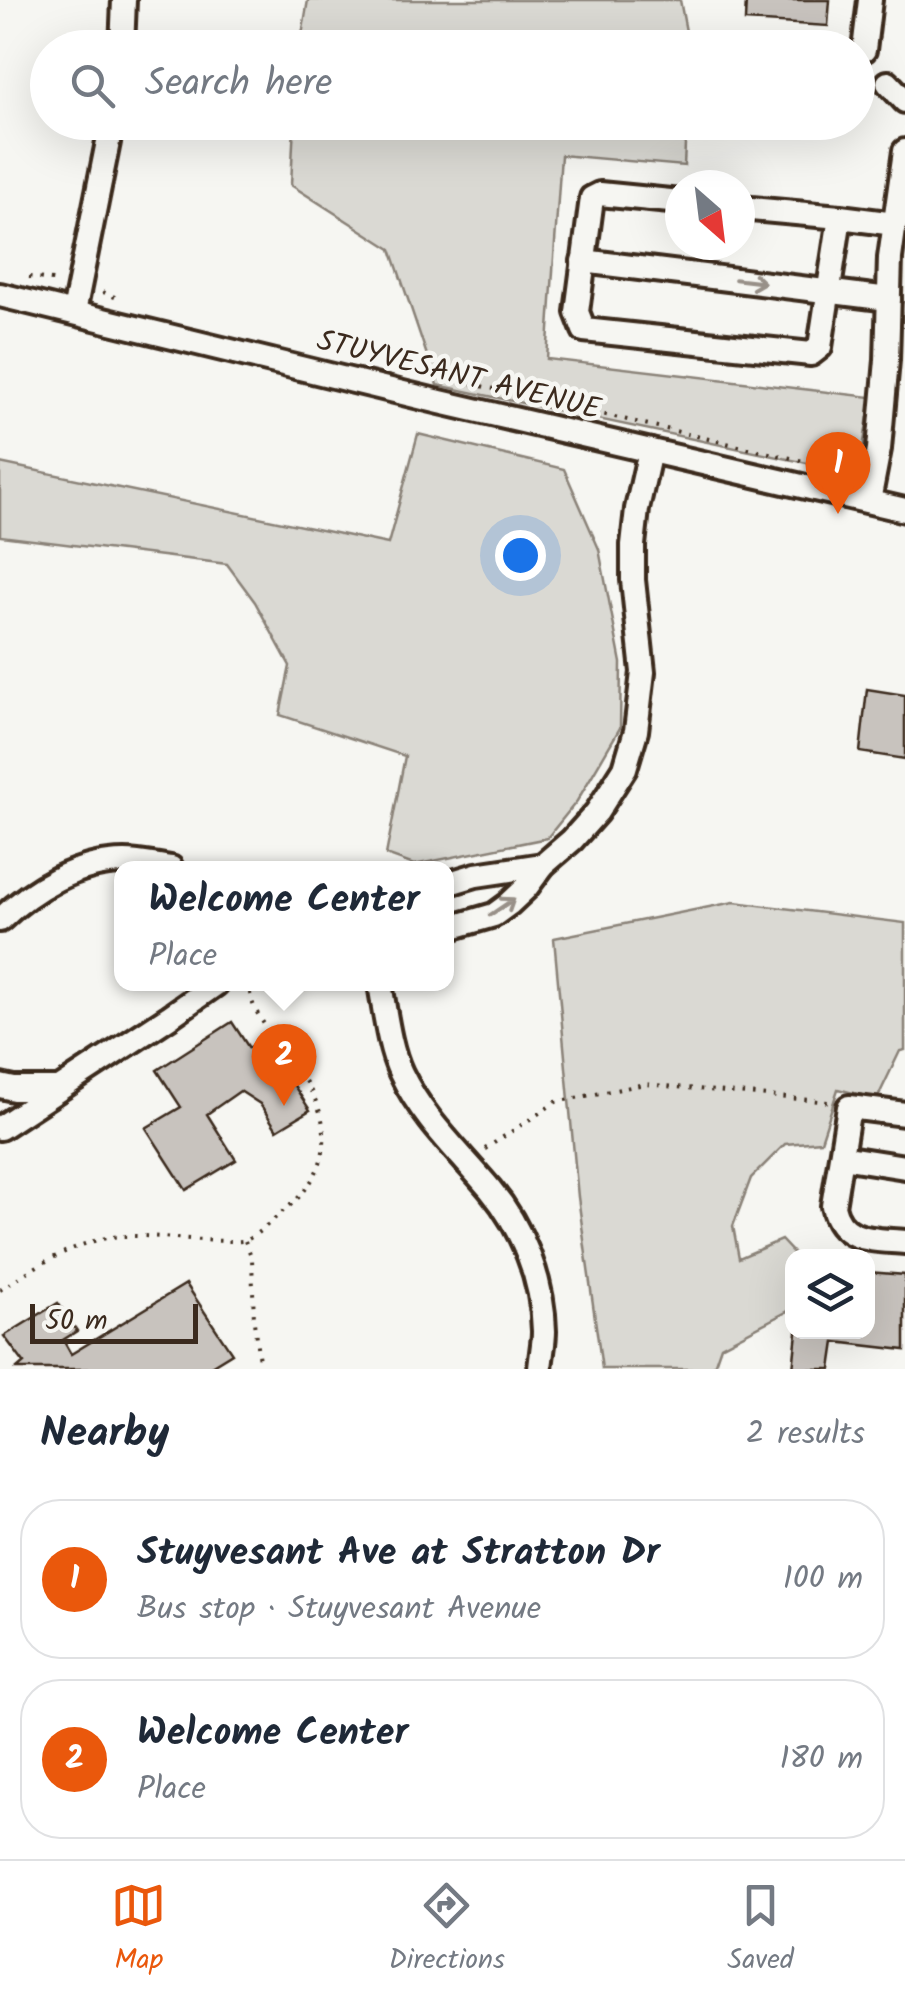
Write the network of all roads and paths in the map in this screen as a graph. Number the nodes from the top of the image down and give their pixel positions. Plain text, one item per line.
1 (124, 0) edge
2 (870, 0) edge
3 (123, 30) edge
4 (866, 30) edge
5 (888, 83) dead end
6 (905, 102) edge
7 (108, 140) edge
8 (905, 151) edge
9 (665, 200) edge
10 (755, 209) edge
11 (840, 217) junction
12 (895, 224) junction
13 (584, 261) junction
14 (16, 275) dead end
15 (80, 284) junction
16 (829, 290) junction
17 (0, 295) edge
18 (889, 299) junction
19 (134, 304) dead end
20 (74, 312) junction
21 (896, 338) edge
22 (447, 378) dead end
23 (650, 451) junction
24 (875, 471) junction
25 (869, 501) junction
26 (905, 510) edge
27 (114, 863) edge
28 (543, 865) junction
29 (454, 882) edge
30 (0, 920) edge
31 (454, 926) edge
32 (206, 991) edge
33 (249, 991) edge
34 (382, 991) edge
35 (0, 1086) edge
36 (58, 1090) junction
37 (849, 1107) junction
38 (905, 1114) edge
39 (0, 1128) edge
40 (841, 1157) junction
41 (464, 1163) junction
42 (905, 1167) edge
43 (245, 1240) junction
44 (905, 1242) edge
45 (0, 1290) edge
46 (260, 1369) edge
47 (540, 1369) edge

1 - 3 street
2 - 4 street
5 - 6 street
7 - 15 street
8 - 12 street
9 - 13 street
10 - 11 street
11 - 12 street
11 - 16 street
12 - 18 street
13 -> 16 street
13 - 16 street
14 - 15 path
15 - 19 path
15 - 20 street
16 - 18 street
17 - 20 street, STUYVESANT AVENUE
18 - 21 street
20 - 23 street, STUYVESANT AVENUE
21 - 24 street
22 - 24 path
23 - 25 street, STUYVESANT AVENUE
23 - 28 street
24 - 25 street
25 - 26 street, STUYVESANT AVENUE
27 - 30 street
28 - 29 street
31 -> 28 street
32 - 36 street
33 - 43 path
34 - 41 street
35 - 36 street
36 - 39 street
37 - 38 street
37 - 40 street
37 - 41 path
40 - 42 street
40 - 44 street
41 - 47 street
43 - 45 path
43 - 46 path

